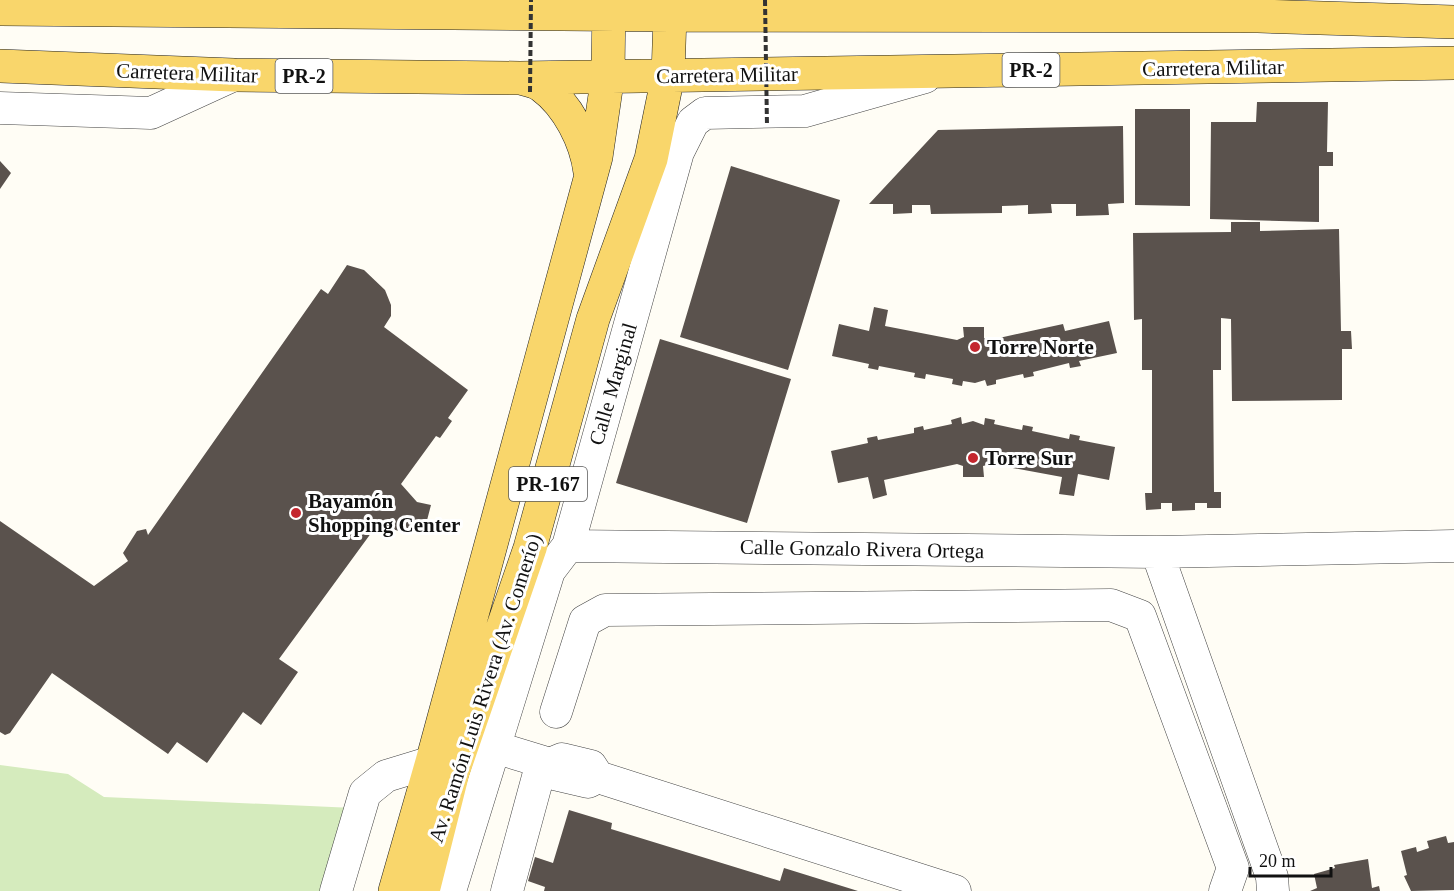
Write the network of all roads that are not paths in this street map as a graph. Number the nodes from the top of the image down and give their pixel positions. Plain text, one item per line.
1 (1267, 0) edge
2 (358, 6) edge
3 (610, 7) edge
4 (669, 8) edge
5 (0, 9) edge
6 (1185, 16) junction
7 (1454, 22) edge
8 (1454, 63) edge
9 (0, 66) edge
10 (945, 72) junction
11 (234, 75) junction
12 (609, 75) junction
13 (668, 76) junction
14 (525, 85) junction
15 (0, 108) edge
16 (591, 176) junction
17 (568, 546) junction
18 (1454, 546) edge
19 (1157, 552) junction
20 (556, 712) dead end
21 (494, 747) junction
22 (432, 762) junction
23 (546, 763) junction
24 (336, 891) edge
25 (395, 891) edge
26 (423, 891) edge
27 (450, 891) edge
28 (507, 891) edge
29 (955, 891) edge
30 (1224, 891) edge
31 (1273, 891) edge

1 - 6 main road
2 - 3 main road
2 - 5 main road
3 - 4 main road
3 - 12 main road, Av. Ramón Luis Rivera (Av. Comerío) / PR-167
4 - 6 main road
4 - 13 main road, Av. Ramón Luis Rivera (Av. Comerío) / PR-167
6 - 7 main road
8 - 10 main road, Carretera Militar / PR-2
9 - 11 main road, Carretera Militar / PR-2
10 - 13 main road, Carretera Militar / PR-2
10 - 17 street, Calle Marginal
11 - 14 main road, Carretera Militar / PR-2
11 - 15 street
12 - 13 main road, Carretera Militar / PR-2
12 - 14 main road, Carretera Militar / PR-2
12 - 16 main road, Av. Ramón Luis Rivera (Av. Comerío) / PR-167
13 - 26 main road, Av. Ramón Luis Rivera (Av. Comerío) / PR-167
14 - 16 main road
16 - 22 main road, Av. Ramón Luis Rivera (Av. Comerío) / PR-167
17 - 19 street, Calle Gonzalo Rivera Ortega
17 - 21 street, Calle Marginal
18 - 19 street, Calle Gonzalo Rivera Ortega
19 - 31 street
20 - 30 street
21 - 23 street
21 - 27 street, Calle Marginal
22 - 24 street
22 - 25 main road, Av. Ramón Luis Rivera (Av. Comerío) / PR-167
23 - 28 street
23 - 29 street

